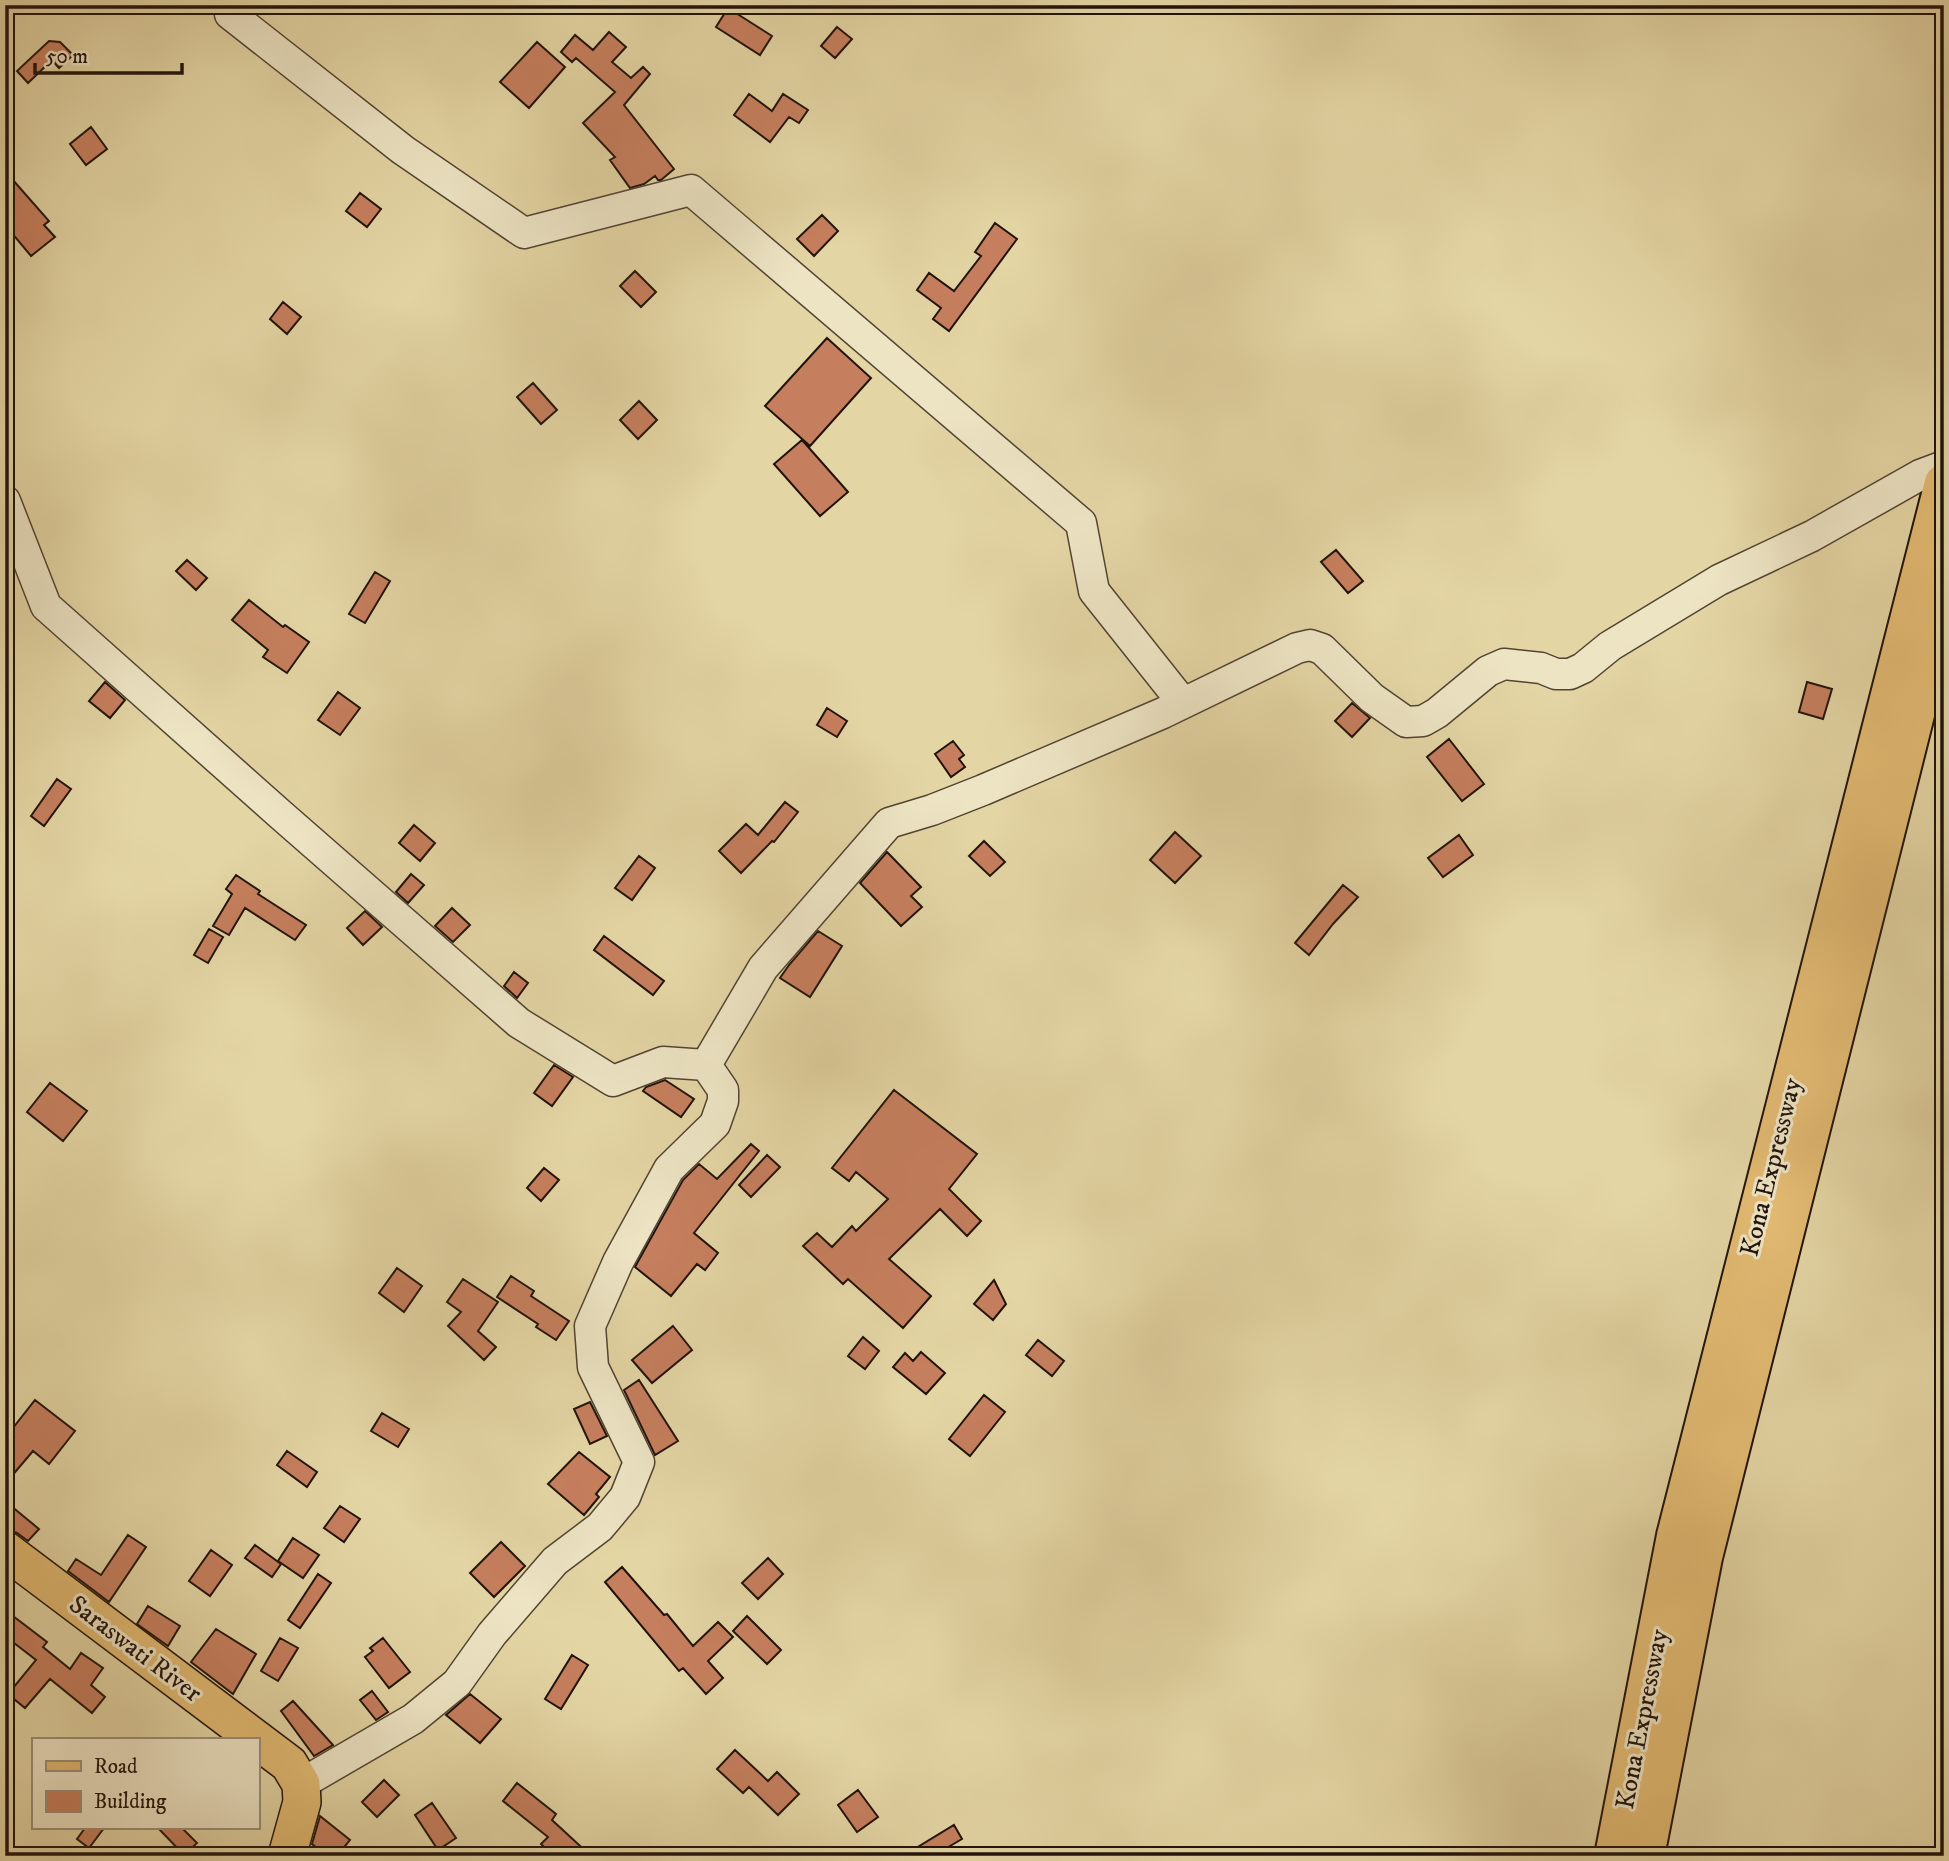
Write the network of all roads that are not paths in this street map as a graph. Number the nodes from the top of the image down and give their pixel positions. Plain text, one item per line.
1 (235, 5) edge
2 (1944, 466) edge
3 (1944, 483) edge
4 (5, 501) edge
5 (1944, 599) edge
6 (1183, 703) junction
7 (706, 1065) junction
8 (5, 1550) edge
9 (254, 1738) edge
10 (259, 1741) edge
11 (301, 1783) junction
12 (287, 1856) edge
13 (1614, 1856) edge
14 (1645, 1856) edge

1 - 6 street
2 - 6 street
3 - 13 highway, Kona Expressway
4 - 7 street
5 - 14 highway, Kona Expressway
6 - 7 street
7 - 11 street
8 - 9 main road, Saraswati River
10 - 11 main road, Saraswati River
11 - 12 main road

